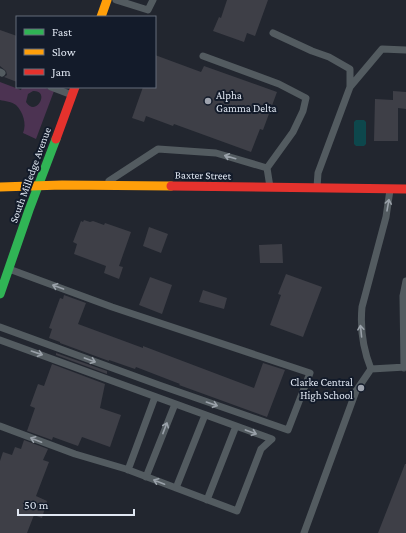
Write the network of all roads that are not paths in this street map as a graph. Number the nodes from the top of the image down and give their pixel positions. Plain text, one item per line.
1 (107, 0) edge
2 (116, 0) edge
3 (154, 0) edge
4 (101, 16) edge
5 (273, 33) dead end
6 (406, 50) edge
7 (203, 56) dead end
8 (350, 87) junction
9 (56, 88) edge
10 (73, 91) edge
11 (267, 168) junction
12 (38, 186) junction
13 (102, 186) junction
14 (0, 187) edge
15 (270, 187) junction
16 (316, 188) junction
17 (390, 189) junction
18 (406, 189) edge
19 (9, 269) junction
20 (406, 281) edge
21 (0, 294) edge
22 (405, 321) edge
23 (0, 327) edge
24 (0, 340) edge
25 (405, 368) edge
26 (371, 369) junction
27 (155, 397) junction
28 (175, 404) junction
29 (205, 415) junction
30 (0, 426) edge
31 (236, 426) junction
32 (128, 470) junction
33 (146, 477) junction
34 (176, 488) junction
35 (208, 500) junction
36 (304, 533) edge

1 - 4 main road
2 - 3 lane
5 - 8 lane
6 - 8 lane
7 - 11 lane
8 - 16 lane
9 - 10 lane
10 - 12 main road, South Milledge Avenue
11 -> 13 lane
11 - 15 lane
12 - 13 main road, Baxter Street
12 - 14 main road, Baxter Street
12 - 19 main road, South Milledge Avenue
13 - 15 main road, Baxter Street
15 - 16 main road, Baxter Street
16 - 17 main road, Baxter Street
17 - 18 main road, Baxter Street
26 -> 17 lane
19 - 21 main road, South Milledge Avenue
23 -> 19 lane
20 - 22 lane
22 - 25 lane
24 -> 27 lane
25 - 26 lane
26 - 36 lane
27 - 28 lane
27 - 32 lane
28 - 29 lane
33 -> 28 lane
29 - 31 lane
29 - 34 lane
32 -> 30 lane
31 - 35 lane
31 -> 35 lane
32 - 33 lane
34 -> 33 lane
34 - 35 lane

